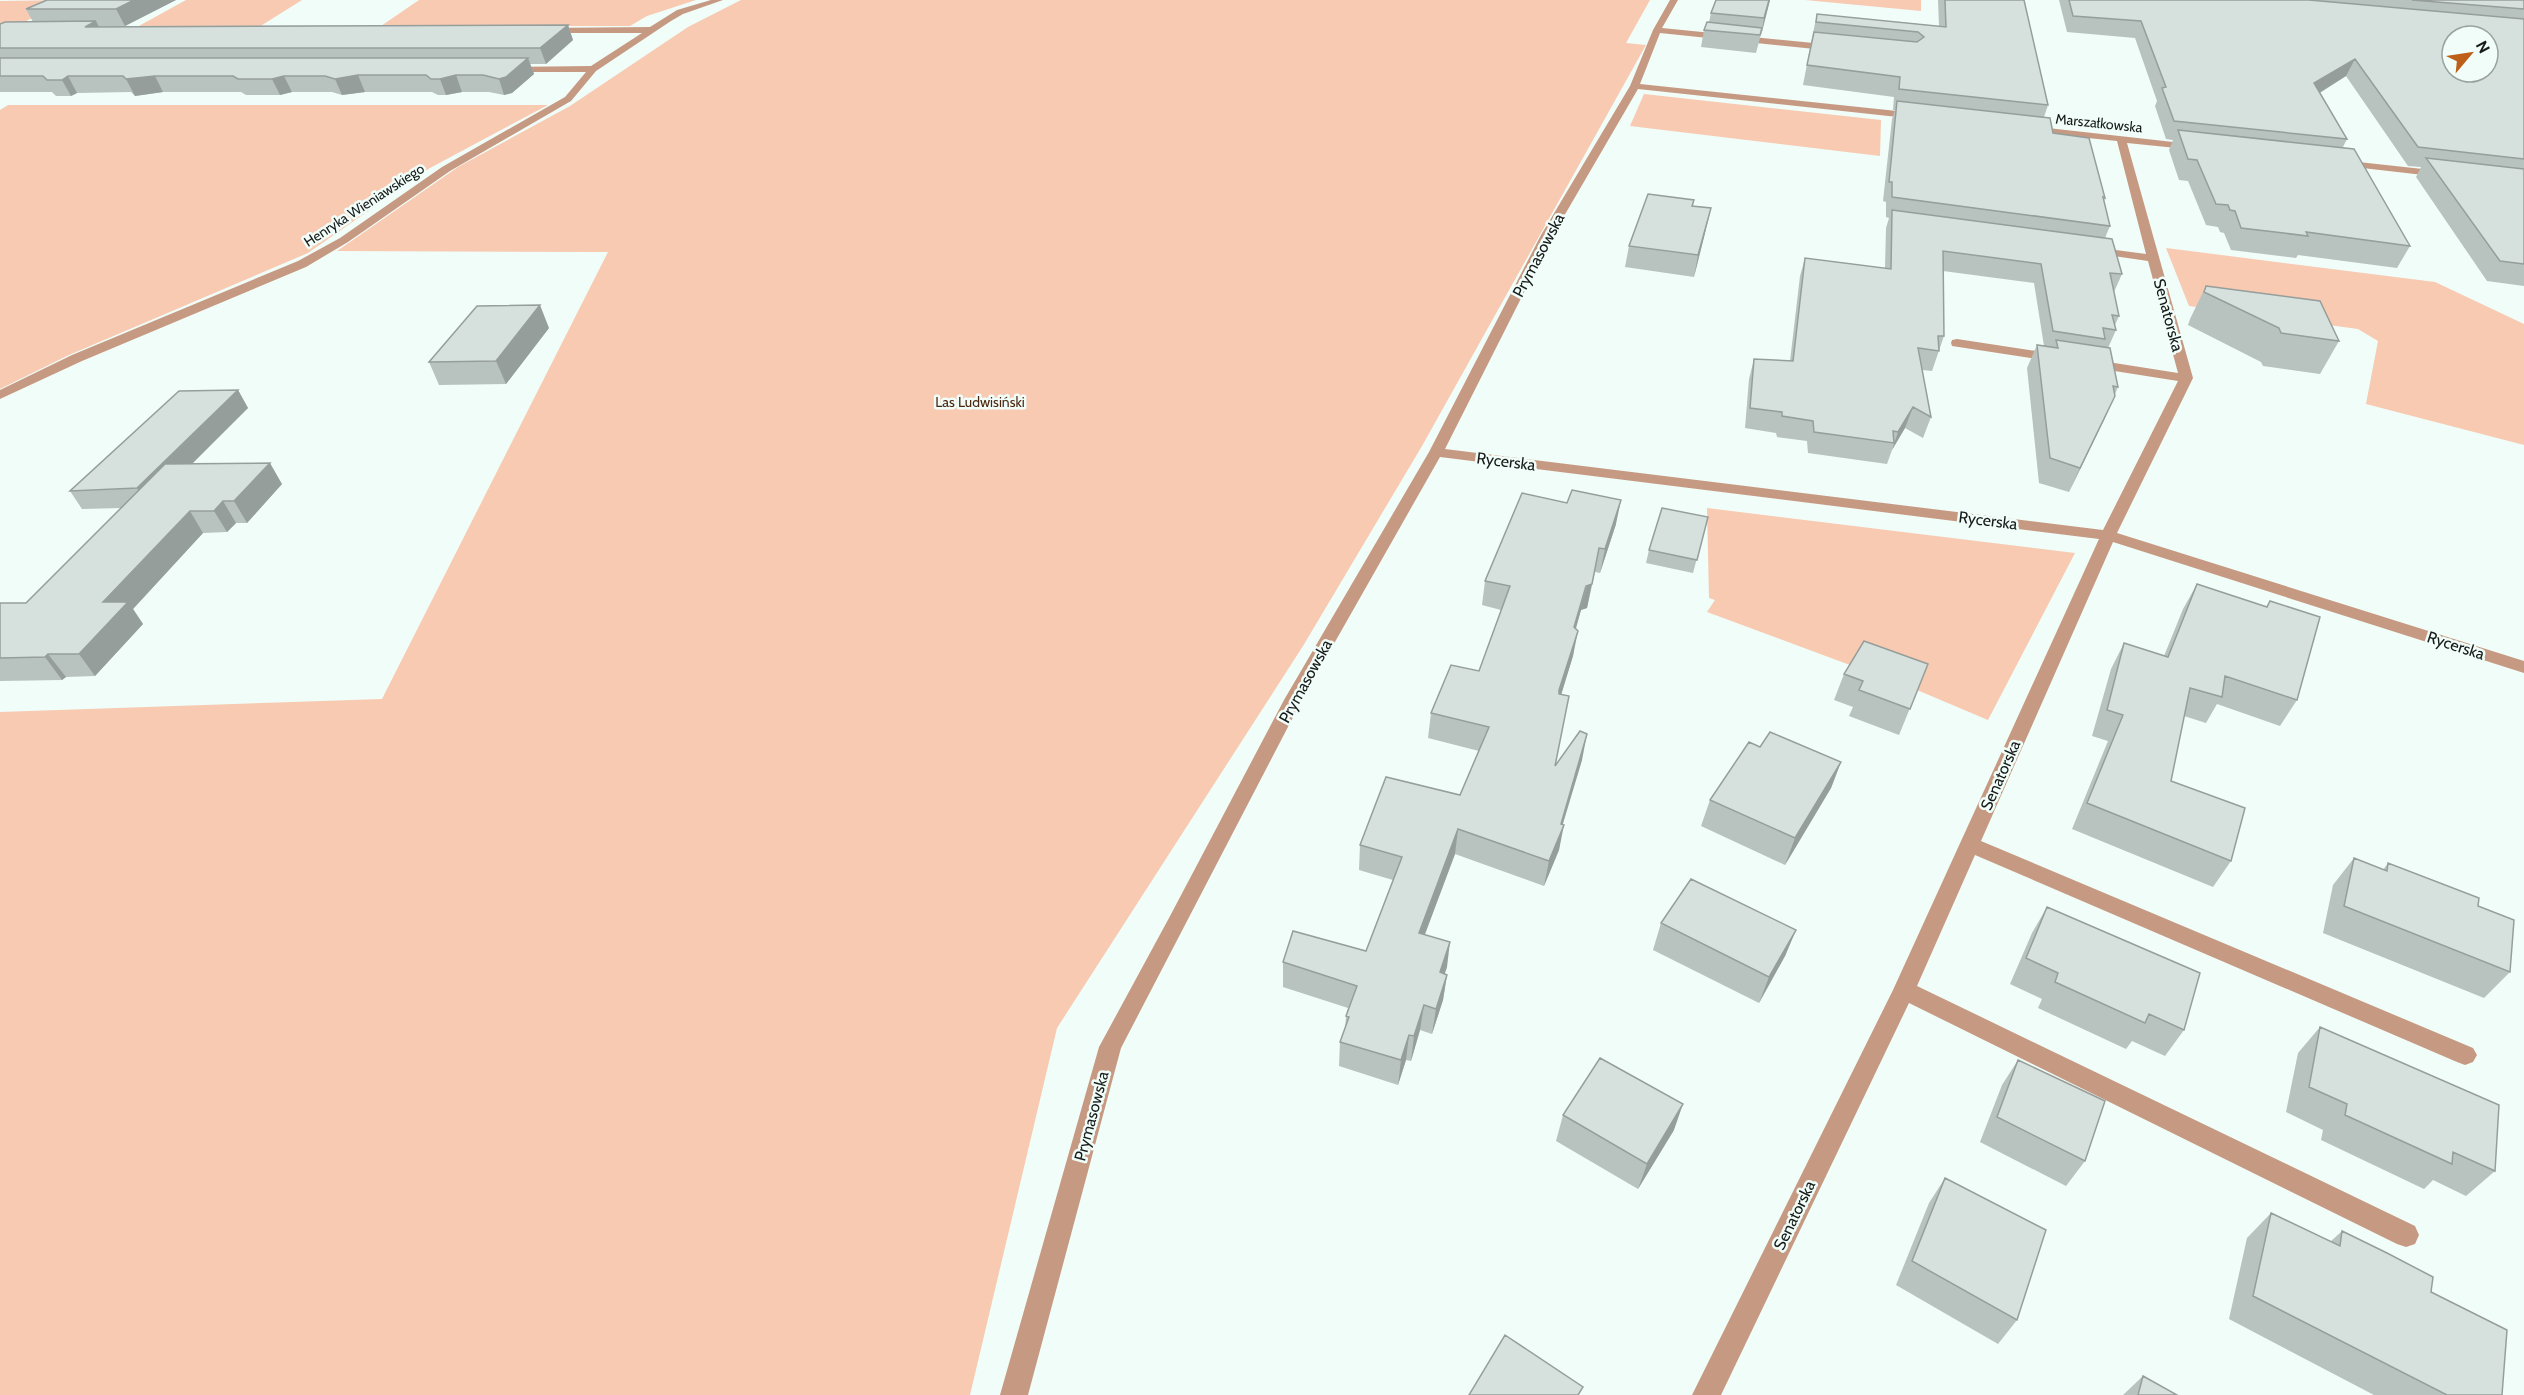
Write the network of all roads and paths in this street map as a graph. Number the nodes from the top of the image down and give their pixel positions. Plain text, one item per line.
1 (719, 0) edge
2 (1674, 0) edge
3 (542, 30) edge
4 (652, 30) junction
5 (1657, 30) junction
6 (1841, 49) edge
7 (498, 69) edge
8 (593, 69) junction
9 (1635, 86) junction
10 (1922, 117) edge
11 (2016, 127) edge
12 (2121, 139) junction
13 (2210, 149) edge
14 (2325, 162) edge
15 (2454, 176) edge
16 (2083, 248) edge
17 (2153, 258) junction
18 (1957, 343) dead end
19 (2186, 378) junction
20 (0, 395) edge
21 (1436, 452) junction
22 (2107, 535) junction
23 (2524, 667) edge
24 (1969, 844) junction
25 (1904, 990) junction
26 (2465, 1055) dead end
27 (2406, 1235) dead end
28 (1014, 1395) edge
29 (1706, 1395) edge

1 - 4 street, Henryka Wieniawskiego
2 - 5 street, Prymasowska
3 - 4 street
4 - 8 street, Henryka Wieniawskiego
5 - 6 street
5 - 9 street, Prymasowska
7 - 8 street
8 - 20 street, Henryka Wieniawskiego
9 - 10 street
9 - 21 street, Prymasowska
11 - 12 street, Marszałkowska
12 - 13 street, Marszałkowska
12 - 17 street, Senatorska
14 - 15 street
16 - 17 street
17 - 19 street, Senatorska
18 - 19 street
19 - 22 street, Senatorska
21 - 22 street, Rycerska
21 - 28 street, Prymasowska
22 - 23 street, Rycerska
22 - 24 street, Senatorska
24 - 25 street, Senatorska
24 - 26 street
25 - 27 street
25 - 29 street, Senatorska

